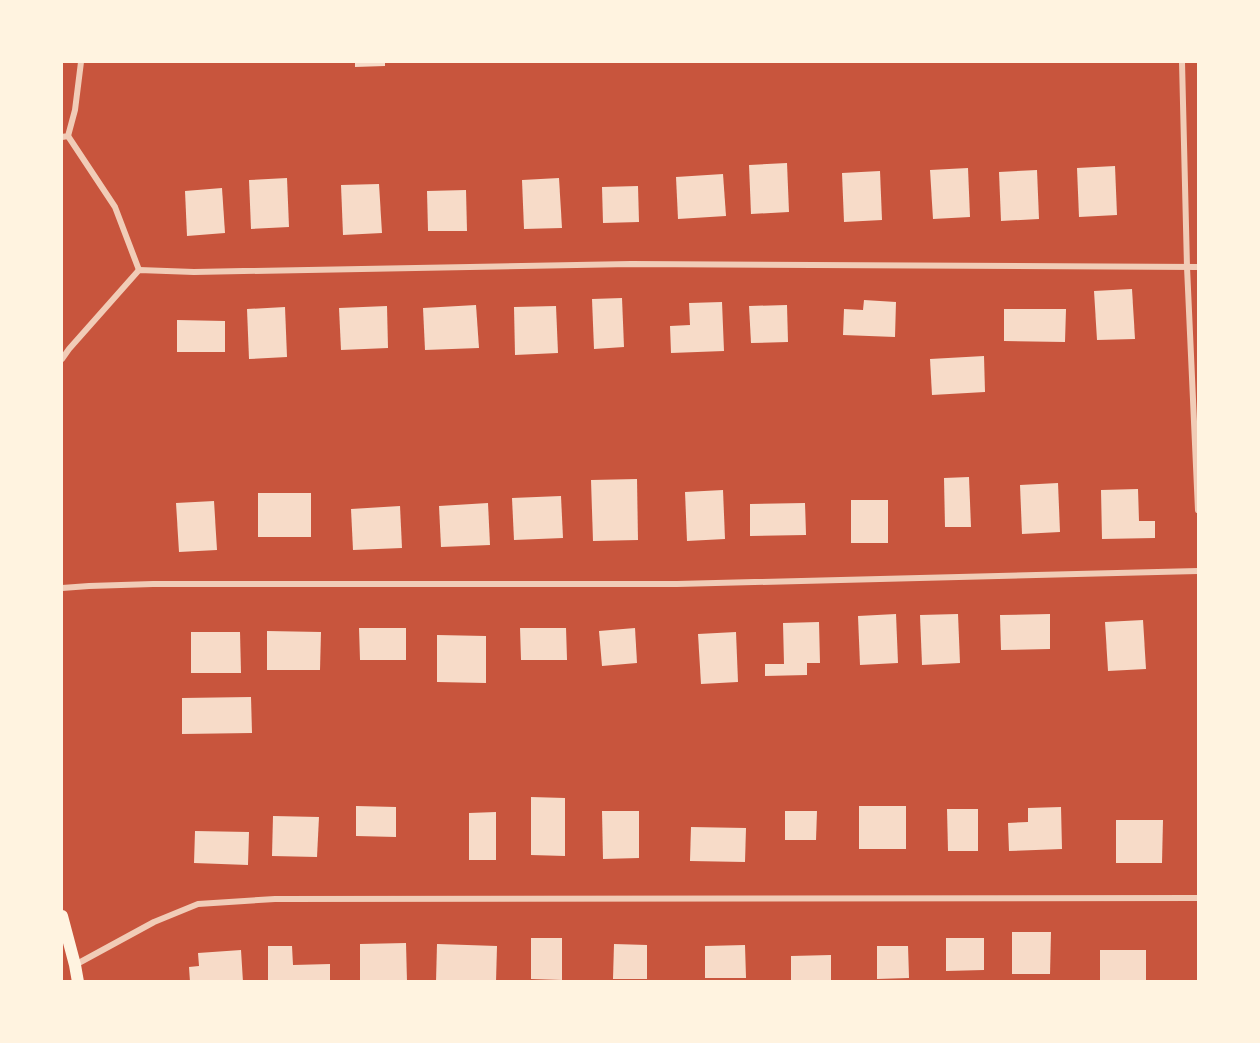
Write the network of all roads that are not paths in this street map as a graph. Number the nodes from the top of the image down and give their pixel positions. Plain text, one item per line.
1 (81, 62) edge
2 (1182, 62) edge
3 (65, 137) edge
4 (1187, 267) junction
5 (1198, 267) edge
6 (139, 270) junction
7 (62, 359) edge
8 (1198, 510) edge
9 (1198, 571) edge
10 (62, 588) edge
11 (1198, 898) edge
12 (62, 916) edge
13 (75, 965) junction
14 (78, 981) edge

1 - 3 street
2 - 4 street
3 - 6 street
4 - 5 street
4 - 6 street
4 - 8 street
6 - 7 street
9 - 10 street
11 - 13 street
12 - 13 main road
13 - 14 main road

